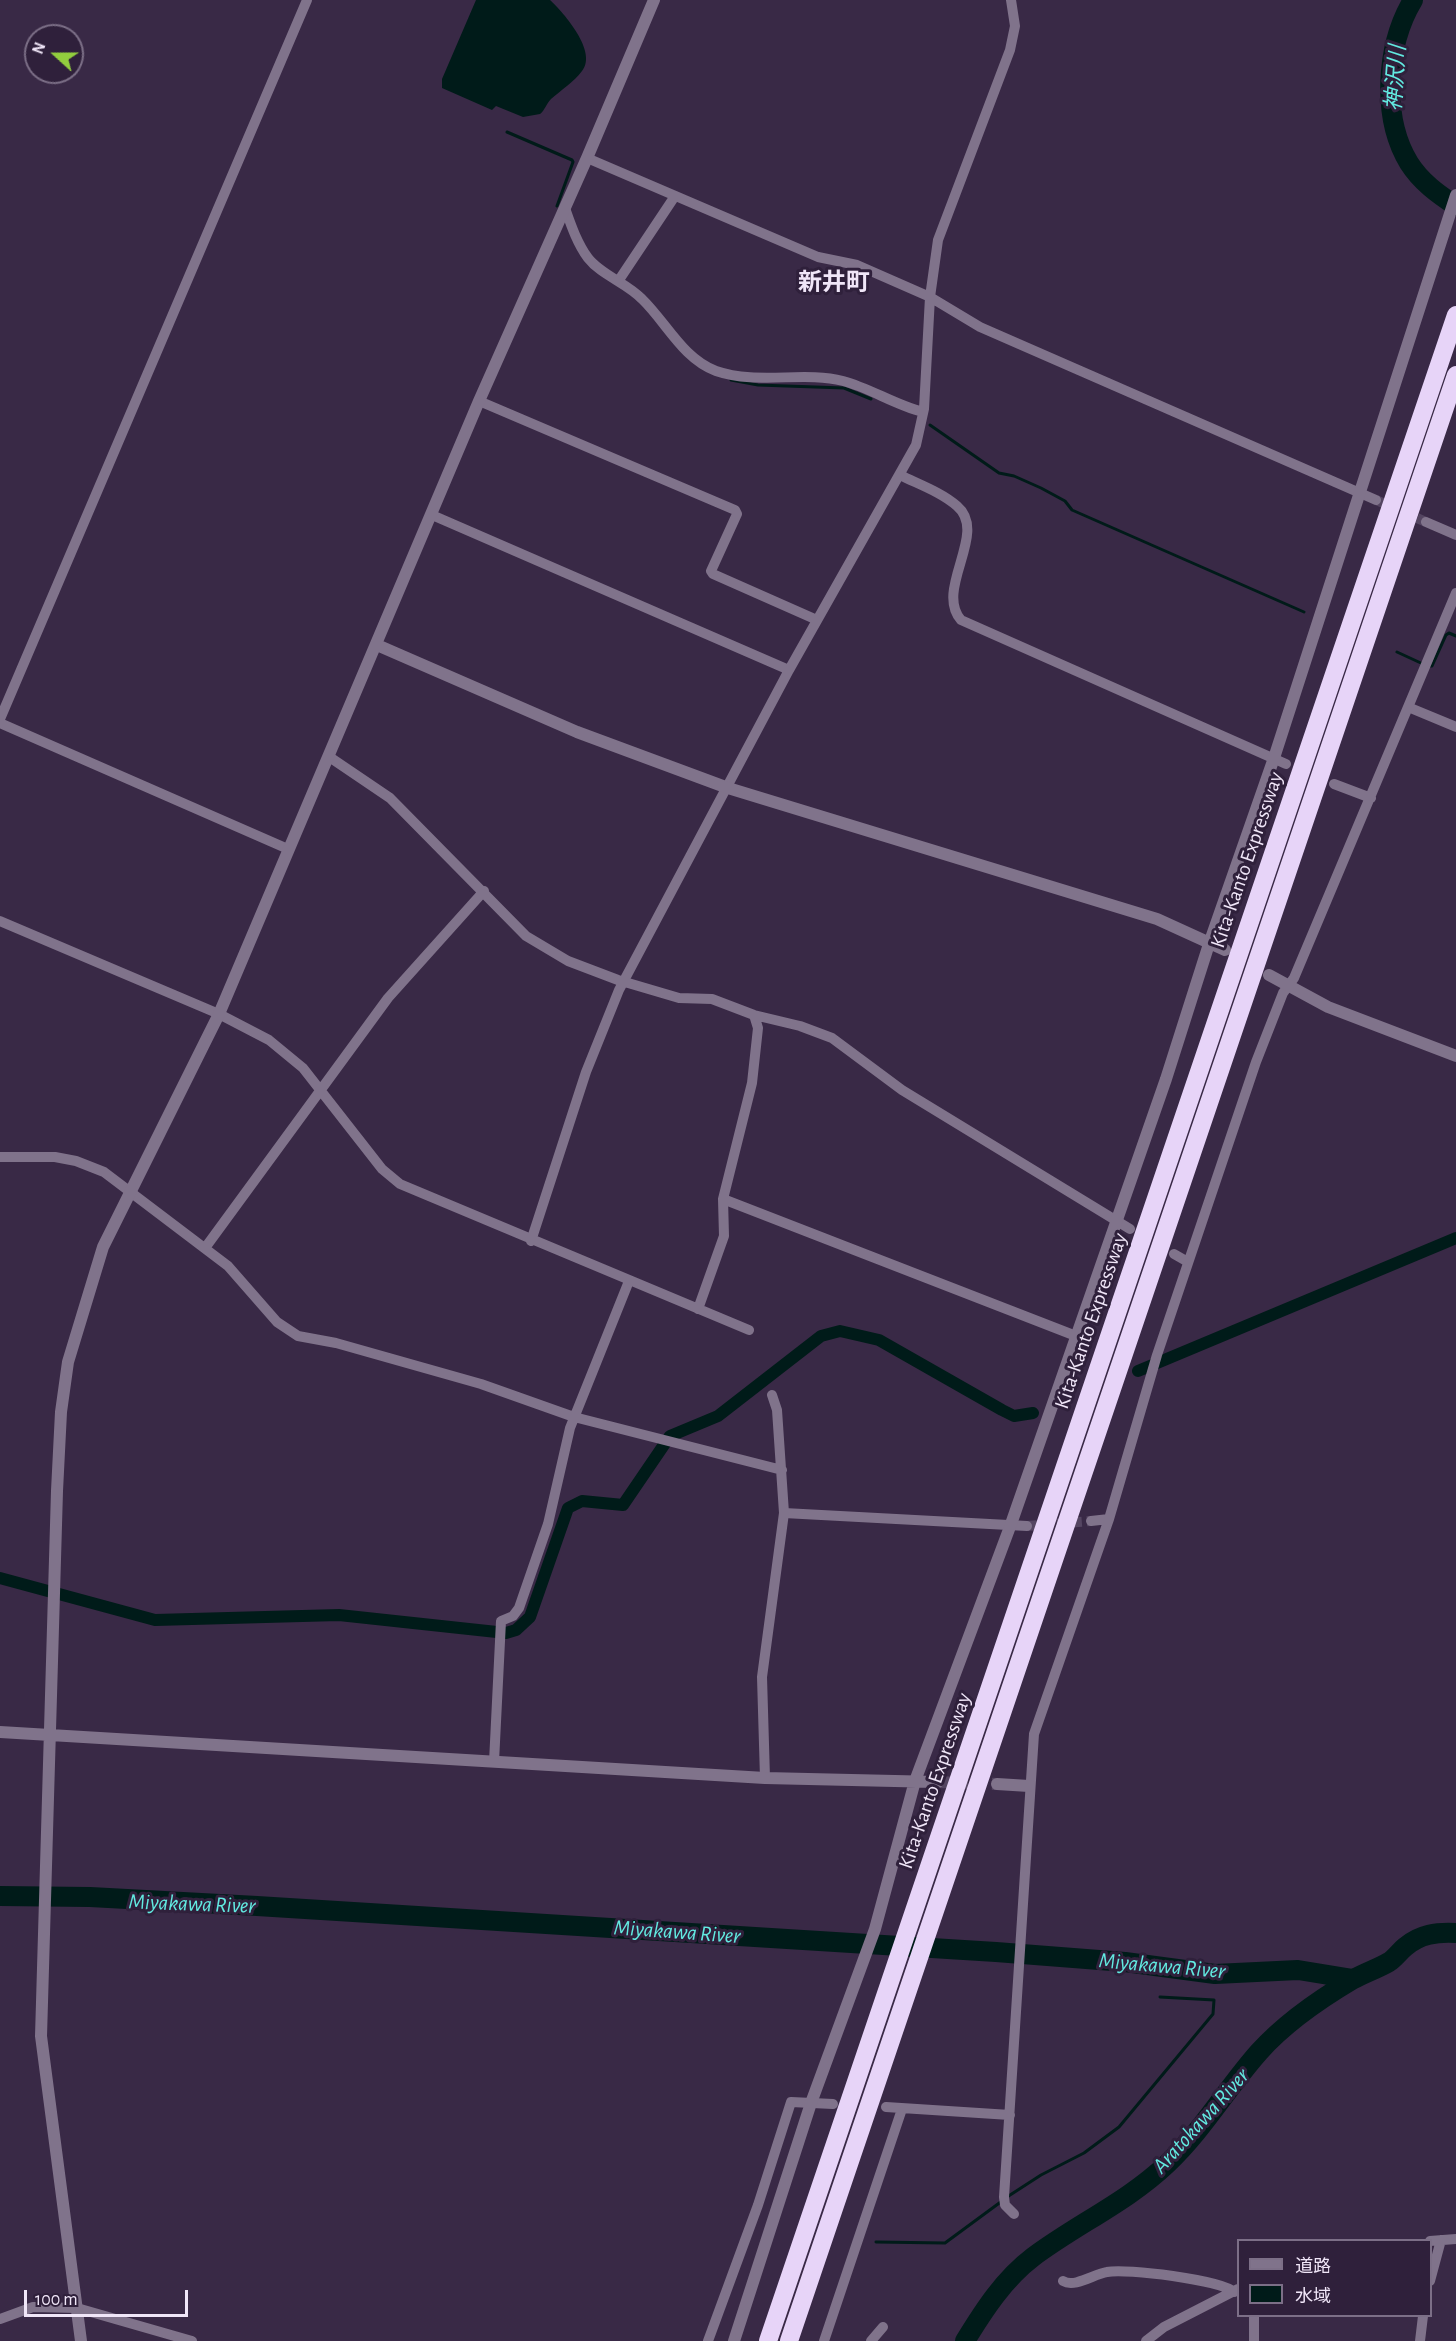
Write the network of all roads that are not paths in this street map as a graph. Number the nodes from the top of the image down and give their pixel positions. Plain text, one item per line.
1 (307, 0) edge
2 (654, 0) edge
3 (1011, 0) edge
4 (587, 158) junction
5 (1456, 195) edge
6 (675, 196) junction
7 (565, 208) junction
8 (619, 280) junction
9 (930, 297) junction
10 (1456, 315) edge
11 (1456, 375) edge
12 (479, 400) junction
13 (923, 412) junction
14 (900, 475) junction
15 (1358, 492) junction
16 (1376, 500) tunnel mouth
17 (432, 515) junction
18 (1425, 522) tunnel mouth
19 (1456, 535) edge
20 (1456, 593) edge
21 (818, 620) junction
22 (377, 645) junction
23 (789, 670) junction
24 (1408, 706) junction
25 (0, 721) edge
26 (1456, 727) edge
27 (328, 756) junction
28 (1274, 758) junction
29 (1286, 764) dead end
30 (1334, 784) dead end
31 (728, 788) junction
32 (1371, 798) junction
33 (288, 849) junction
34 (484, 891) junction
35 (0, 921) edge
36 (1209, 944) junction
37 (1224, 950) dead end
38 (1269, 975) dead end
39 (625, 981) junction
40 (1289, 986) junction
41 (219, 1014) junction
42 (754, 1015) junction
43 (1456, 1056) edge
44 (322, 1091) junction
45 (0, 1157) edge
46 (129, 1193) junction
47 (723, 1199) junction
48 (1116, 1221) junction
49 (1130, 1228) dead end
50 (531, 1241) junction
51 (205, 1248) junction
52 (1174, 1254) dead end
53 (1188, 1262) junction
54 (629, 1281) junction
55 (698, 1309) junction
56 (749, 1330) dead end
57 (1076, 1336) junction
58 (772, 1395) dead end
59 (574, 1417) junction
60 (782, 1470) junction
61 (784, 1513) junction
62 (1109, 1519) junction
63 (1091, 1521) tunnel mouth
64 (1011, 1524) junction
65 (1027, 1526) tunnel mouth
66 (0, 1732) edge
67 (51, 1735) junction
68 (494, 1762) junction
69 (765, 1778) junction
70 (915, 1781) junction
71 (938, 1782) tunnel mouth
72 (997, 1784) tunnel mouth
73 (1029, 1786) junction
74 (811, 2103) junction
75 (833, 2104) dead end
76 (886, 2107) dead end
77 (902, 2109) junction
78 (1010, 2115) junction
79 (1014, 2214) dead end
80 (1436, 2240) edge
81 (1456, 2240) edge
82 (1432, 2273) edge
83 (1063, 2281) dead end
84 (1236, 2291) edge
85 (77, 2308) junction
86 (1254, 2317) edge
87 (1423, 2317) edge
88 (0, 2319) edge
89 (883, 2327) dead end
90 (81, 2341) edge
91 (192, 2341) edge
92 (708, 2341) edge
93 (734, 2341) edge
94 (768, 2341) edge
95 (789, 2341) edge
96 (824, 2341) edge
97 (871, 2341) edge
98 (1146, 2341) edge
99 (1254, 2341) edge
100 (1420, 2341) edge

1 - 25 street
2 - 4 street
3 - 9 street
4 - 6 street
4 - 7 street
5 - 15 street
6 - 8 street
6 - 9 street
7 - 8 street
7 - 12 street
8 - 13 street
9 - 13 street
9 - 15 street
10 - 94 highway, Kita-Kanto Expressway
11 - 95 highway, Kita-Kanto Expressway
12 - 17 street
12 - 21 street
13 - 14 street
14 - 21 street
14 - 28 street
15 - 16 street
15 - 28 street
17 - 22 street
17 - 23 street
18 - 19 street
20 - 24 street
21 - 23 street
22 - 27 street
22 - 31 street
23 - 31 street
24 - 26 street
24 - 32 street
25 - 33 street
27 - 33 street
27 - 34 street
28 - 29 street
28 - 36 street
30 - 32 street
31 - 36 street
31 - 39 street
32 - 40 street
33 - 41 street
34 - 39 street
34 - 44 street
35 - 41 street
36 - 37 street
36 - 48 street
38 - 40 street
39 - 42 street
39 - 50 street
40 - 43 street
40 - 53 street
41 - 44 street
41 - 46 street
42 - 47 street
42 - 48 street
44 - 50 street
44 - 51 street
45 - 46 street
46 - 51 street
46 - 67 street
47 - 55 street
47 - 57 street
48 - 49 street
48 - 57 street
50 - 54 street
51 - 59 street
52 - 53 street
53 - 62 street
54 - 55 street
54 - 59 street
55 - 56 street
57 - 64 street
58 - 60 street
59 - 60 street
59 - 68 street
60 - 61 street
61 - 64 street
61 - 69 street
62 - 63 street
62 - 73 street
64 - 65 street
64 - 70 street
66 - 67 street
67 - 68 street
67 - 85 street
68 - 69 street
69 - 70 street
70 - 71 street
70 - 74 street
72 - 73 street
73 - 78 street
74 - 75 street
74 - 92 street
74 - 93 street
76 - 77 street
77 - 78 street
77 - 96 street
78 - 79 street
80 - 81 street
80 - 82 street
83 - 84 street
84 - 98 street
85 - 88 street
85 - 90 street
85 - 91 street
86 - 99 street
87 - 100 street
89 - 97 street

